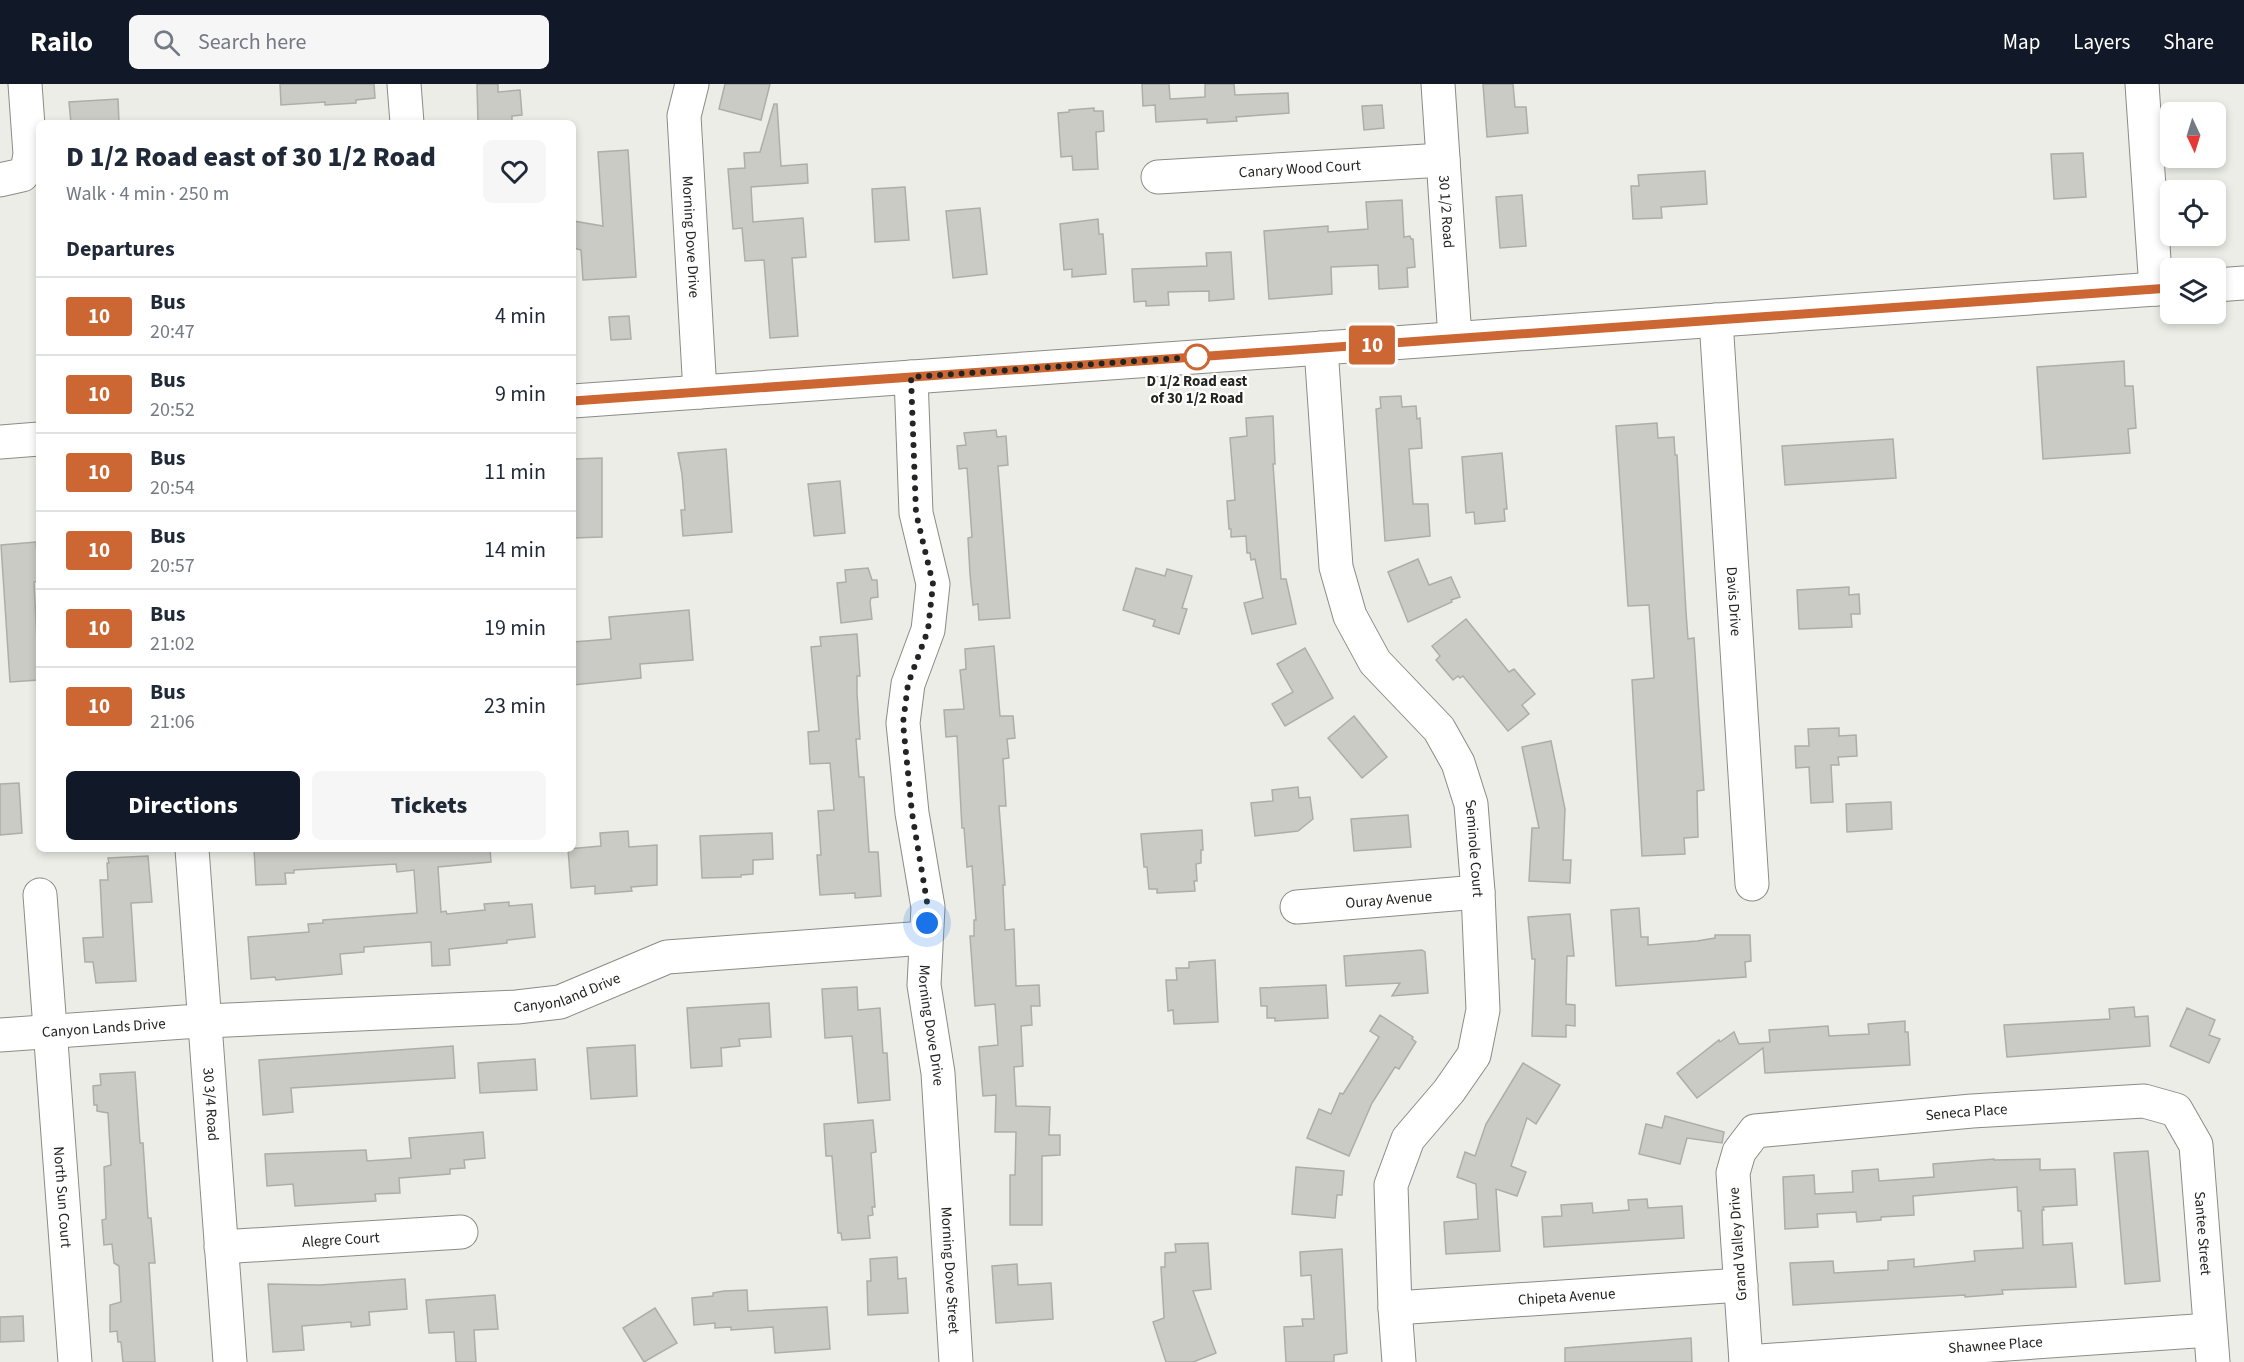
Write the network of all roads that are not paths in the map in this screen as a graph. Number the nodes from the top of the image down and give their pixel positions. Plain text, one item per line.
1 (25, 84) edge
2 (404, 84) edge
3 (692, 84) edge
4 (1438, 84) edge
5 (2142, 84) edge
6 (407, 120) edge
7 (1443, 160) junction
8 (11, 177) edge
9 (1158, 177) dead end
10 (2160, 260) edge
11 (2244, 282) edge
12 (2226, 284) edge
13 (2160, 289) edge
14 (1716, 320) junction
15 (1455, 338) junction
16 (1321, 348) junction
17 (911, 377) junction
18 (700, 392) junction
19 (576, 401) edge
20 (36, 439) edge
21 (0, 442) edge
22 (192, 852) edge
23 (1752, 884) dead end
24 (1478, 892) junction
25 (40, 895) dead end
26 (1298, 907) dead end
27 (925, 938) junction
28 (205, 1021) junction
29 (50, 1031) junction
30 (0, 1035) edge
31 (2176, 1110) joint
32 (1755, 1131) joint
33 (944, 1178) joint
34 (461, 1232) dead end
35 (221, 1247) junction
36 (1741, 1285) junction
37 (1395, 1308) junction
38 (2210, 1330) junction
39 (75, 1362) edge
40 (230, 1362) edge
41 (956, 1362) edge
42 (1399, 1362) edge
43 (1746, 1362) edge
44 (2213, 1362) edge

1 - 8 street
2 - 6 street
3 - 18 street, Morning Dove Drive
4 - 7 street, 30 1/2 Road
5 - 10 street
7 - 9 street, Canary Wood Court
7 - 15 street, 30 1/2 Road
11 - 12 street
13 - 14 street
14 - 15 street
14 - 23 street, Davis Drive
15 - 16 street
16 - 17 street
16 - 24 street, Seminole Court
17 - 18 street
17 - 27 street, Morning Dove Drive
18 - 19 street
20 - 21 street
22 - 28 street, 30 3/4 Road
24 - 26 street, Ouray Avenue
24 - 37 street, Seminole Court
25 - 29 street, North Sun Court
27 - 28 street, Canyonland Drive
27 - 33 street, Morning Dove Drive
28 - 29 street, Canyon Lands Drive
28 - 35 street, 30 3/4 Road
29 - 30 street, Canyon Lands Drive
29 - 39 street, North Sun Court
31 - 32 street, Seneca Place
31 - 38 street, Santee Street
32 - 36 street, Grand Valley Drive
33 - 41 street, Morning Dove Street
34 - 35 street, Alegre Court
35 - 40 street, 30 3/4 Road
36 - 37 street, Chipeta Avenue
36 - 43 street, Grand Valley Drive
37 - 42 street, Seminole Court
38 - 43 street, Shawnee Place
38 - 44 street, Santee Street

